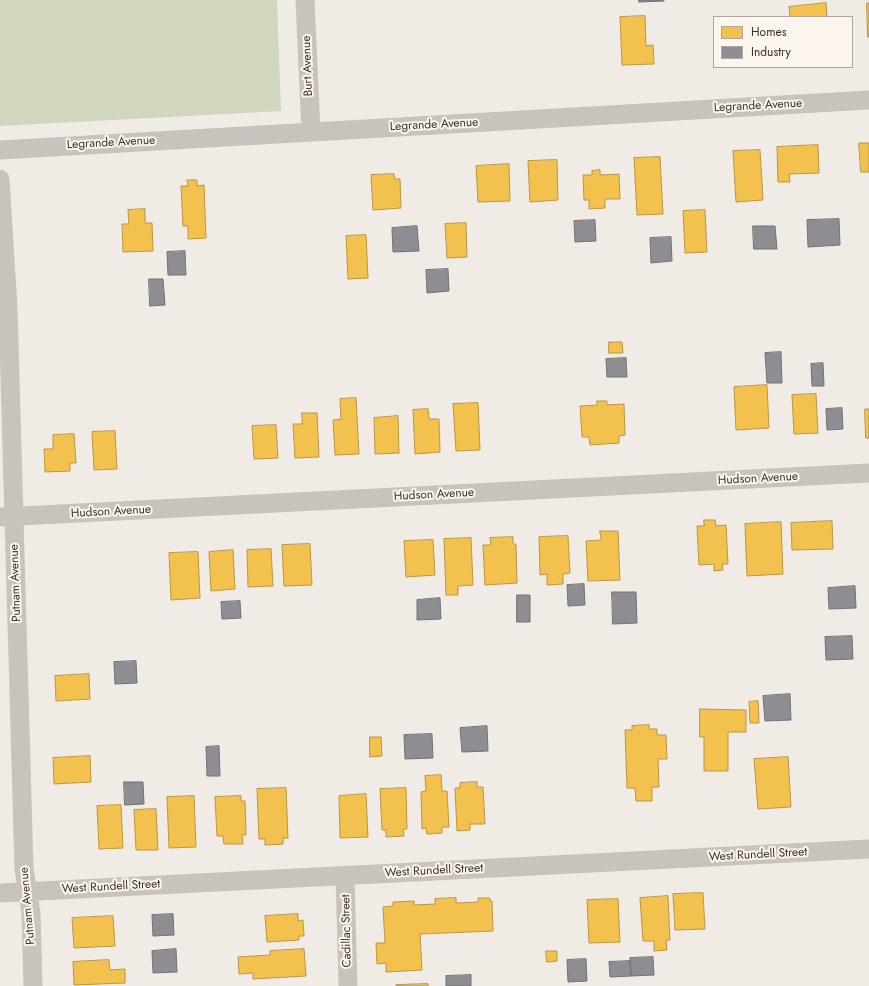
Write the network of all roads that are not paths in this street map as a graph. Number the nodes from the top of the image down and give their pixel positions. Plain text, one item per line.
1 (305, 0) edge
2 (869, 100) edge
3 (311, 132) junction
4 (0, 150) edge
5 (0, 179) edge
6 (869, 473) edge
7 (7, 517) edge
8 (869, 849) edge
9 (345, 876) junction
10 (28, 891) junction
11 (0, 893) edge
12 (33, 986) edge
13 (348, 986) edge

1 - 3 street, Burt Avenue
2 - 3 street, Legrande Avenue
3 - 4 street, Legrande Avenue
5 - 7 street, Putnam Avenue
6 - 7 street, Hudson Avenue
7 - 10 street, Putnam Avenue
8 - 9 street, West Rundell Street
9 - 10 street, West Rundell Street
9 - 13 street, Cadillac Street
10 - 11 street, West Rundell Street
10 - 12 street, Putnam Avenue

